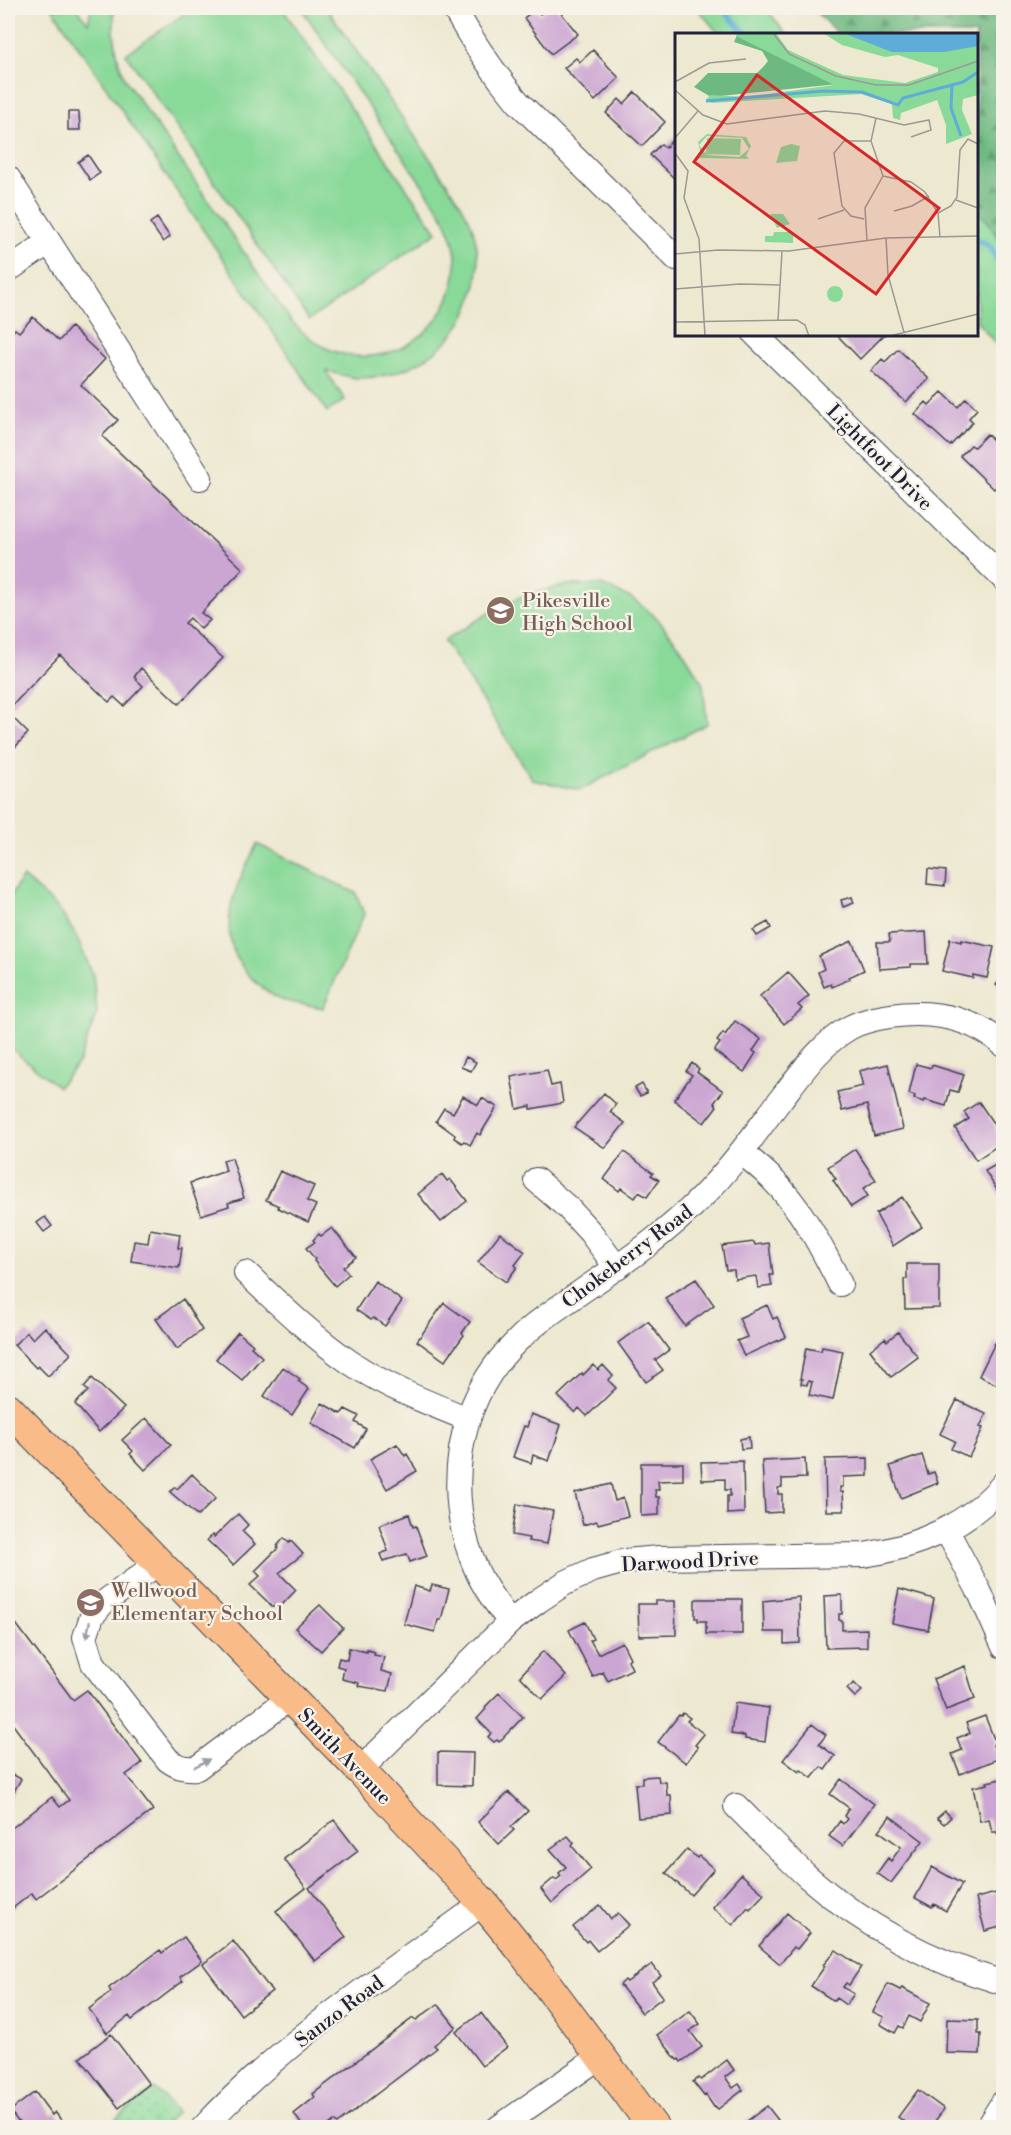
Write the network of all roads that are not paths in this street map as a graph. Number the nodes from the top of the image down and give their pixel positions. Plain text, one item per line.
1 (453, 8) edge
2 (8, 178) edge
3 (49, 242) junction
4 (675, 257) edge
5 (8, 270) edge
6 (758, 336) edge
7 (200, 478) dead end
8 (1004, 579) edge
9 (1004, 1045) edge
10 (741, 1152) junction
11 (536, 1180) dead end
12 (617, 1268) junction
13 (246, 1272) dead end
14 (840, 1284) dead end
15 (8, 1408) edge
16 (468, 1419) junction
17 (1004, 1483) edge
18 (946, 1529) junction
19 (158, 1563) junction
20 (510, 1622) junction
21 (1004, 1647) edge
22 (290, 1698) junction
23 (360, 1770) junction
24 (736, 1806) dead end
25 (483, 1903) junction
26 (1004, 1983) edge
27 (601, 2056) junction
28 (1004, 2101) edge
29 (502, 2126) edge
30 (203, 2127) edge
31 (654, 2127) edge
32 (987, 2127) edge

1 - 4 street
2 - 3 street
3 - 5 street
3 - 7 street
6 - 8 street, Lightfoot Drive
9 - 10 street, Chokeberry Road
10 - 12 street, Chokeberry Road
10 - 14 street
11 - 12 street
12 - 16 street, Chokeberry Road
13 - 16 street
15 - 19 main road, Smith Avenue
16 - 20 street, Chokeberry Road
17 - 18 street, Darwood Drive
18 - 20 street, Darwood Drive
18 - 21 street
19 - 22 main road, Smith Avenue
19 -> 22 street
20 - 23 street, Darwood Drive
22 - 23 main road, Smith Avenue
23 - 25 main road, Smith Avenue
24 - 26 street
25 - 27 main road, Smith Avenue
25 - 30 street, Sanzo Road
27 - 29 street
27 - 31 main road, Smith Avenue
28 - 32 street

